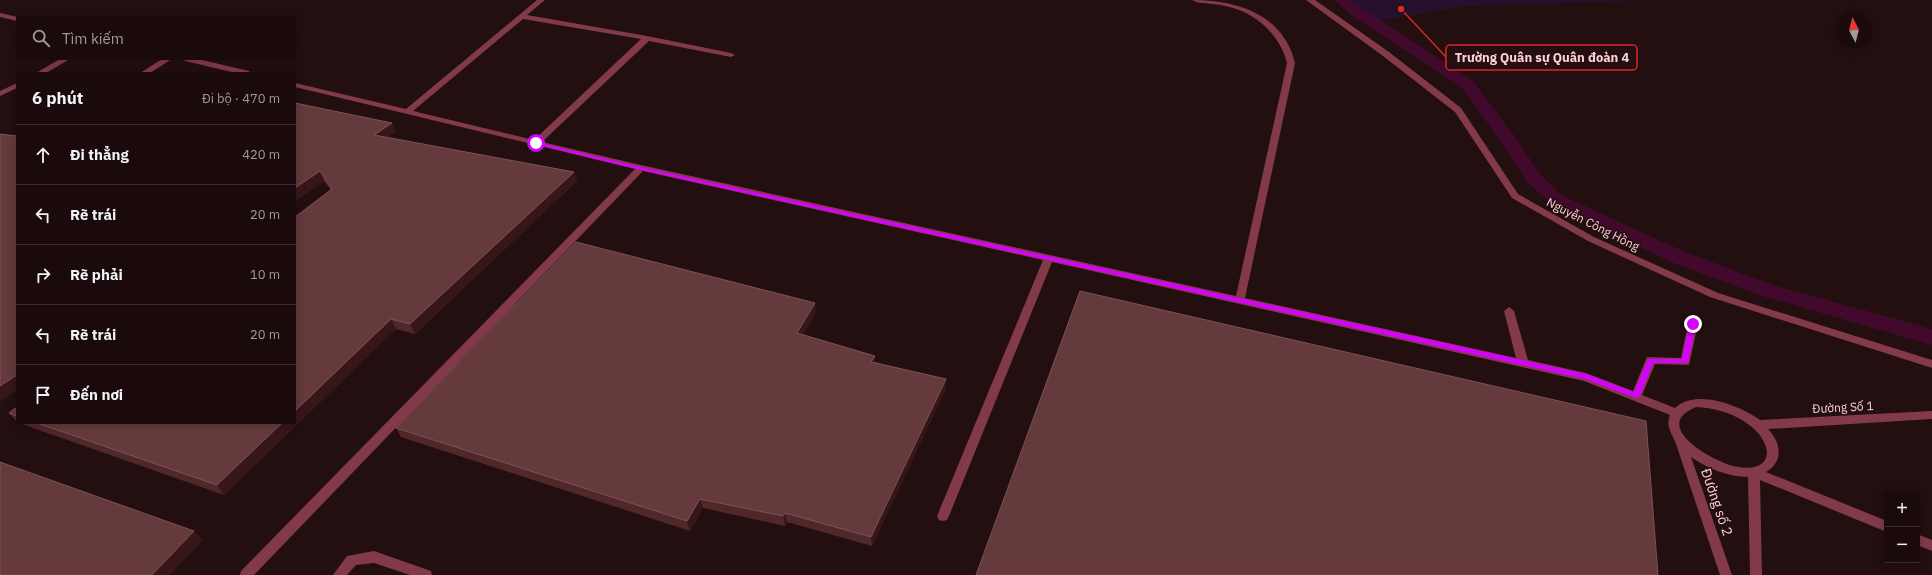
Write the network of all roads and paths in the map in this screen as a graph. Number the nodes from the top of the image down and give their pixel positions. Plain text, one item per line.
1 (541, 0) edge
2 (1196, 0) edge
3 (1310, 0) edge
4 (0, 15) edge
5 (521, 16) junction
6 (16, 19) edge
7 (647, 38) junction
8 (731, 55) dead end
9 (64, 60) edge
10 (166, 60) edge
11 (192, 60) edge
12 (42, 72) edge
13 (146, 72) edge
14 (242, 72) edge
15 (296, 85) edge
16 (16, 86) edge
17 (0, 94) edge
18 (407, 112) junction
19 (536, 143) junction
20 (641, 168) junction
21 (1049, 257) junction
22 (1240, 300) junction
23 (1509, 311) dead end
24 (1693, 324) dead end
25 (1522, 362) junction
26 (1932, 364) edge
27 (1636, 396) junction
28 (1675, 412) junction
29 (1932, 415) edge
30 (1756, 425) junction
31 (1679, 438) junction
32 (1754, 472) junction
33 (943, 516) dead end
34 (1884, 526) edge
35 (1920, 541) edge
36 (1932, 546) edge
37 (246, 575) edge
38 (339, 575) edge
39 (426, 575) edge
40 (1726, 575) edge
41 (1756, 575) edge

1 - 5 street
2 - 22 street
3 - 26 street, Nguyễn Công Hồng
4 - 6 street
5 - 7 street
5 - 18 street
7 - 8 street
7 - 19 street
9 - 12 street
10 - 13 street
11 - 14 street
15 - 18 street
16 - 17 street
18 - 19 street
19 - 20 street
20 - 21 street
20 - 37 street
21 - 22 street
21 - 33 street
22 - 25 street
23 - 25 street
24 - 27 street
25 - 27 street
27 - 28 street
28 - 30 street
28 - 31 street, Đường số 2
29 - 30 street, Đường Số 1
30 - 32 street
31 - 32 street
31 - 40 street, Đường số 2
32 - 34 street
32 - 41 street
35 - 36 street
38 - 39 street

